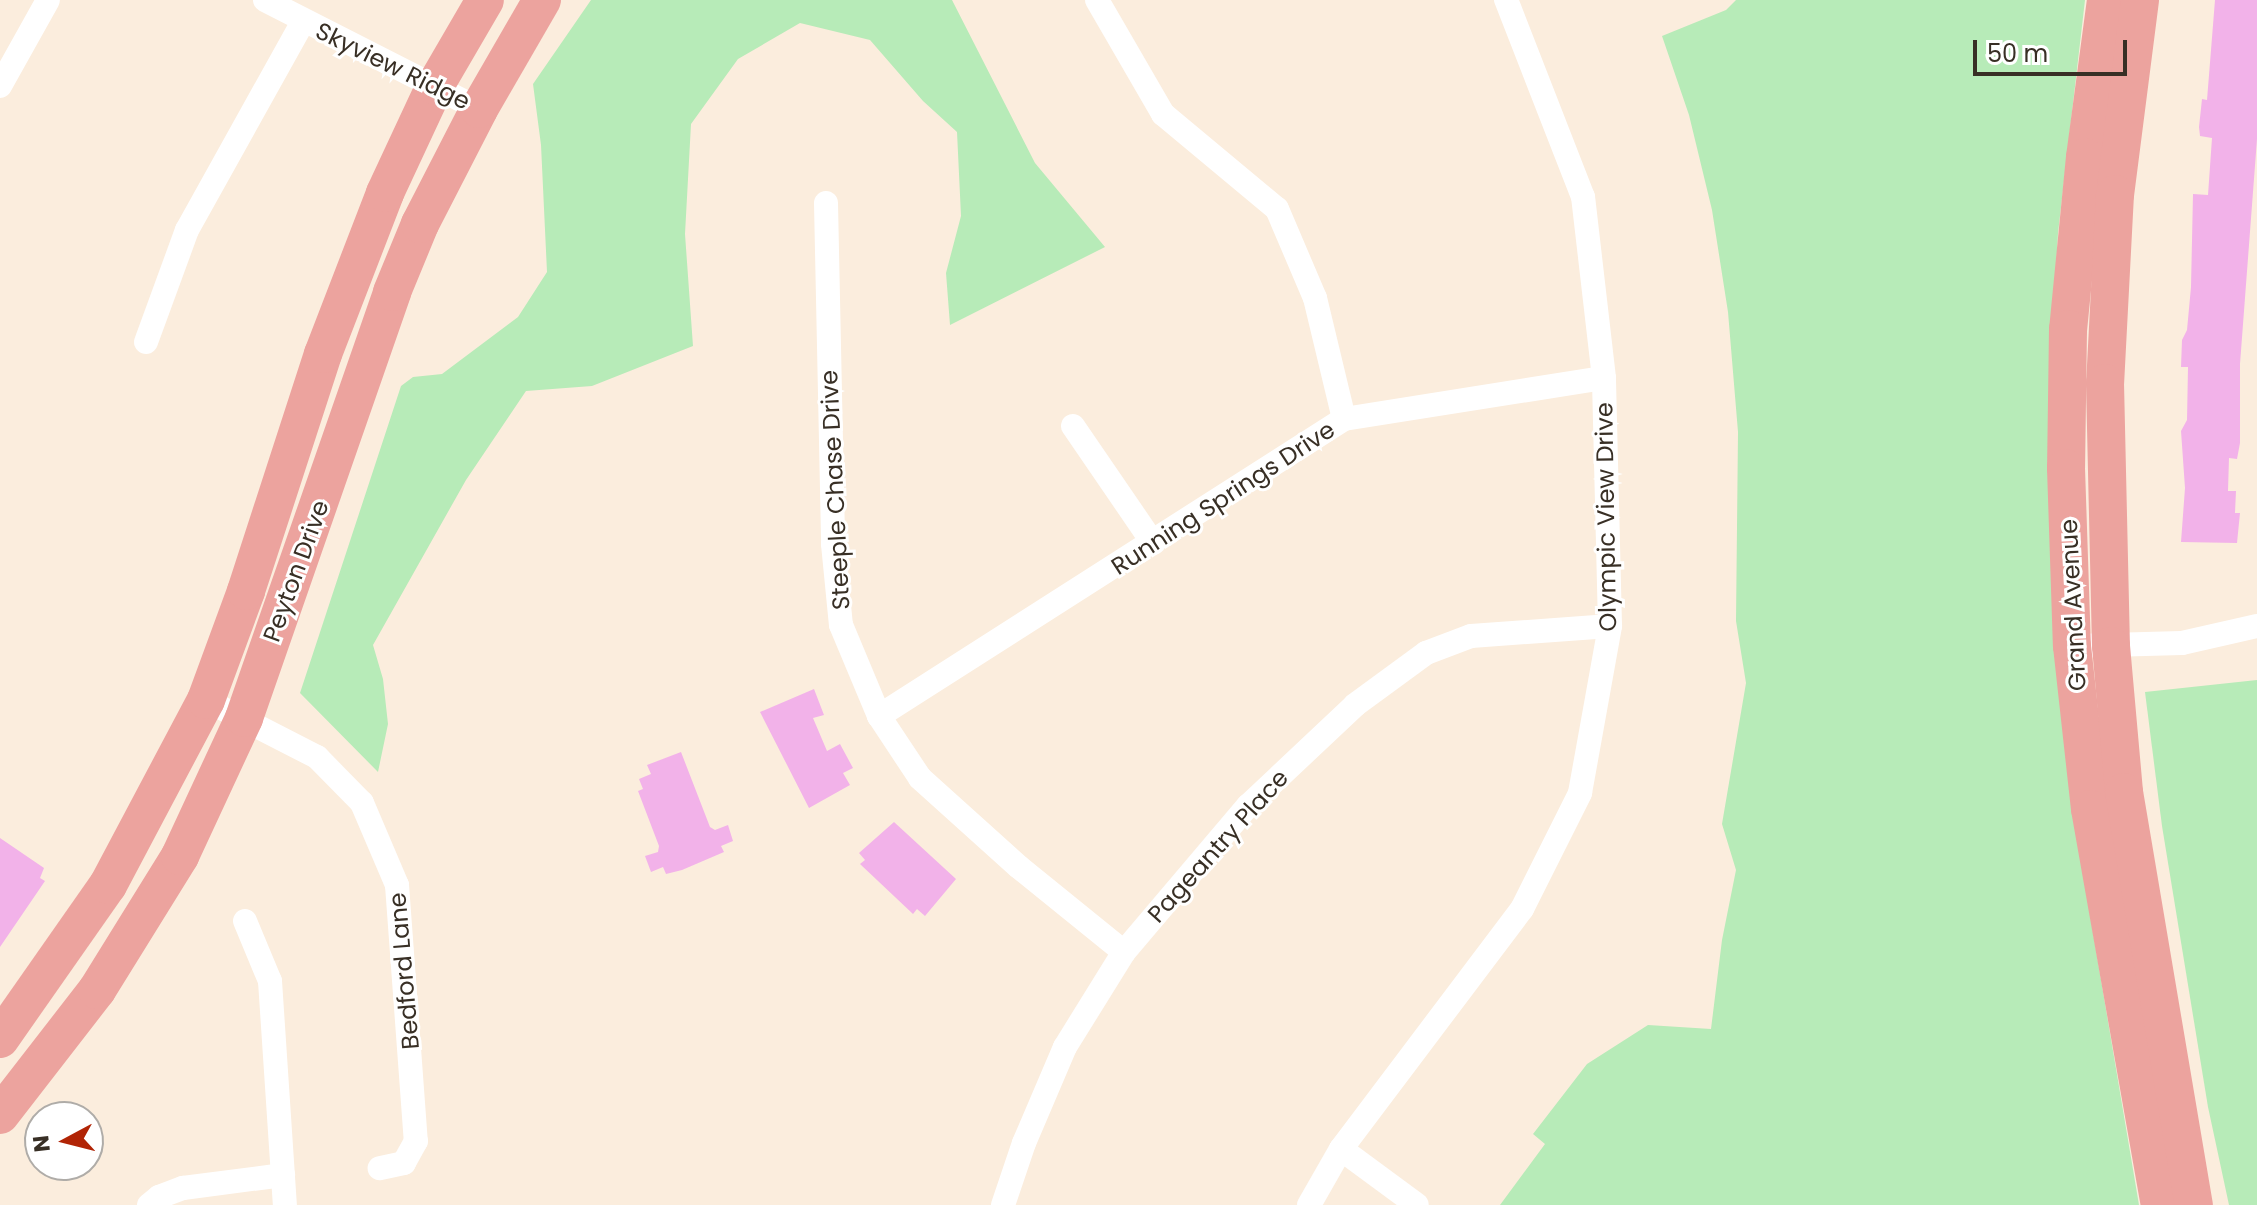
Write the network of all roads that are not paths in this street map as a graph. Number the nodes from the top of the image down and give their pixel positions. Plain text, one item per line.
1 (48, 0) edge
2 (265, 0) edge
3 (485, 0) edge
4 (542, 0) edge
5 (1506, 0) edge
6 (2106, 0) edge
7 (2140, 0) edge
8 (1099, 1) edge
9 (303, 22) junction
10 (0, 86) edge
11 (435, 86) junction
12 (479, 109) junction
13 (826, 203) dead end
14 (146, 342) dead end
15 (1604, 378) junction
16 (1344, 419) junction
17 (1073, 426) dead end
18 (1153, 543) junction
19 (1610, 626) junction
20 (2257, 626) edge
21 (2072, 646) junction
22 (2111, 646) junction
23 (206, 700) junction
24 (879, 716) junction
25 (244, 718) junction
26 (245, 921) dead end
27 (1124, 952) junction
28 (0, 1039) edge
29 (0, 1047) edge
30 (35, 1073) junction
31 (0, 1115) edge
32 (1341, 1149) junction
33 (380, 1168) dead end
34 (283, 1175) junction
35 (149, 1205) edge
36 (285, 1205) edge
37 (1003, 1205) edge
38 (1309, 1205) edge
39 (1417, 1205) edge
40 (2160, 1205) edge
41 (2194, 1205) edge

1 - 10 street
2 - 9 street, Skyview Ridge
3 - 11 main road, Peyton Drive
4 - 12 main road, Peyton Drive
5 - 15 street, Olympic View Drive
6 - 21 main road, Grand Avenue
7 - 22 main road, Grand Avenue
8 - 16 street
9 - 11 street, Skyview Ridge
9 - 14 street
11 - 12 street, Skyview Ridge
11 - 23 main road, Peyton Drive
12 - 25 main road, Peyton Drive
13 - 24 street, Steeple Chase Drive
15 - 16 street, Running Springs Drive
15 - 19 street, Olympic View Drive
16 - 18 street, Running Springs Drive
17 - 18 street
18 - 24 street, Running Springs Drive
19 - 27 street, Pageantry Place
19 - 32 street, Olympic View Drive
20 - 22 street
21 - 22 street
21 - 40 main road, Grand Avenue
22 - 41 main road, Grand Avenue
23 - 25 street, Bedford Lane
23 - 28 main road, Peyton Drive
24 - 27 street, Steeple Chase Drive
25 - 30 main road, Peyton Drive
25 - 33 street, Bedford Lane
26 - 34 street
27 - 37 street, Pageantry Place
29 - 30 main road
30 - 31 main road, Peyton Drive
32 - 38 street, Olympic View Drive
32 - 39 street
34 - 35 street
34 - 36 street

